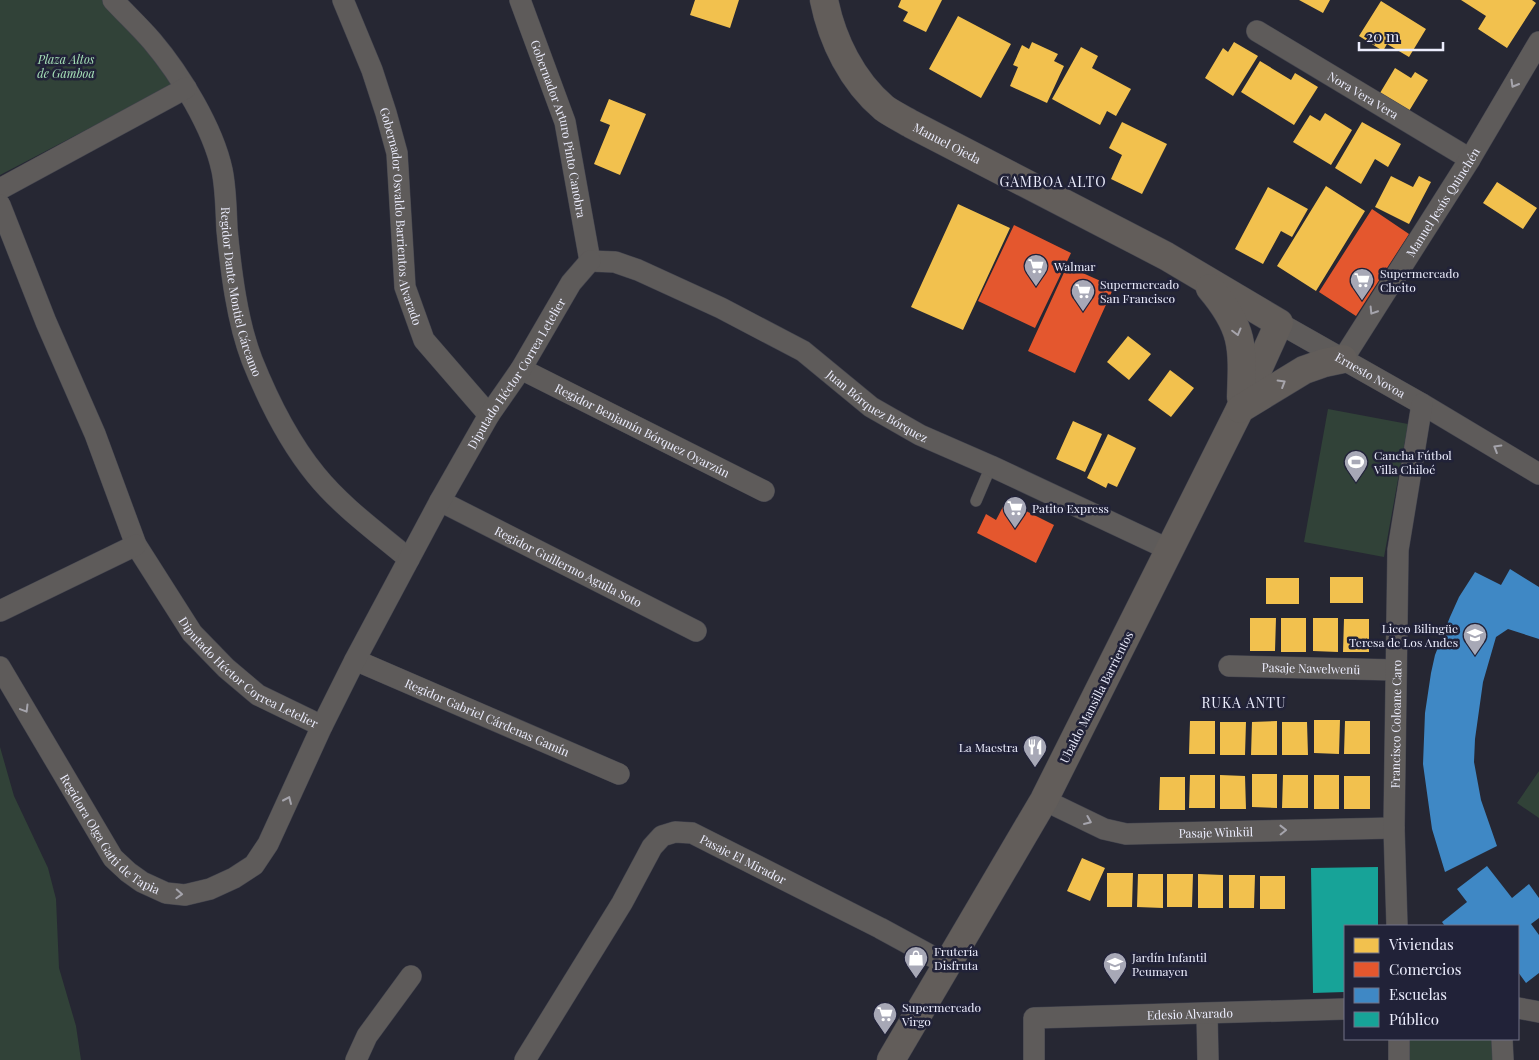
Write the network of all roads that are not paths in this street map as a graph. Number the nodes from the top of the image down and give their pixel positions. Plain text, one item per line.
1 (113, 0) edge
2 (343, 0) edge
3 (520, 0) edge
4 (824, 0) edge
5 (1257, 31) dead end
6 (1539, 42) edge
7 (186, 88) junction
8 (1470, 159) junction
9 (0, 189) edge
10 (0, 205) edge
11 (590, 261) junction
12 (1201, 278) junction
13 (1280, 323) junction
14 (1343, 359) junction
15 (521, 369) junction
16 (1422, 404) junction
17 (1240, 408) junction
18 (490, 415) junction
19 (991, 466) junction
20 (1539, 474) edge
21 (764, 491) dead end
22 (440, 500) junction
23 (976, 501) dead end
24 (136, 545) junction
25 (1170, 550) junction
26 (409, 559) junction
27 (0, 611) edge
28 (696, 631) dead end
29 (355, 660) junction
30 (1229, 666) dead end
31 (0, 668) edge
32 (1395, 670) junction
33 (322, 726) junction
34 (619, 774) dead end
35 (1044, 800) junction
36 (1394, 828) junction
37 (1396, 925) edge
38 (948, 966) junction
39 (411, 976) dead end
40 (1519, 1008) edge
41 (1344, 1009) edge
42 (1539, 1012) edge
43 (1207, 1014) junction
44 (1399, 1040) edge
45 (1502, 1040) edge
46 (356, 1060) edge
47 (525, 1060) edge
48 (892, 1060) edge
49 (1034, 1060) edge
50 (1208, 1060) edge
51 (1399, 1060) edge
52 (1503, 1060) edge

1 - 7 street, Regidor Dante Montiel Cárcamo
2 - 18 street, Gobernador Osvaldo Barrientos Alvarado
3 - 11 street, Gobernador Arturo Pinto Canobra
4 - 12 street, Manuel Ojeda
5 - 8 street, Nora Vera Vera
6 -> 8 street, Manuel Jesús Quinchén
7 - 9 street
7 - 26 street, Regidor Dante Montiel Cárcamo
8 -> 14 street, Manuel Jesús Quinchén
10 - 24 street, Diputado Héctor Correa Letelier
11 - 15 street, Diputado Héctor Correa Letelier
11 - 19 street, Juan Bórquez Bórquez
12 - 13 street, Ernesto Novoa
12 -> 17 street
13 - 14 street, Ernesto Novoa
13 - 17 street, Ubaldo Mansilla Barrientos
14 - 16 street, Ernesto Novoa
17 -> 14 street
15 - 18 street, Diputado Héctor Correa Letelier
15 - 21 street, Regidor Benjamín Bórquez Oyarzún
20 -> 16 street, Ernesto Novoa
16 - 32 street, Francisco Coloane Caro
17 - 25 street, Ubaldo Mansilla Barrientos
18 - 22 street, Diputado Héctor Correa Letelier
19 - 23 lane
19 - 25 street, Juan Bórquez Bórquez
22 - 26 street, Diputado Héctor Correa Letelier
22 - 28 street, Regidor Guillermo Aguila Soto
24 - 27 street
24 - 33 street, Diputado Héctor Correa Letelier
25 - 35 street, Ubaldo Mansilla Barrientos
26 - 29 street, Diputado Héctor Correa Letelier
29 - 33 street, Diputado Héctor Correa Letelier
29 - 34 street, Regidor Gabriel Cárdenas Gamín
30 - 32 street, Pasaje Nawelwenü
31 -> 33 street, Regidora Olga Gatti de Tapia
32 - 36 street, Francisco Coloane Caro
35 -> 36 street, Pasaje Winkül
35 - 38 street, Ubaldo Mansilla Barrientos
36 - 37 street, Francisco Coloane Caro
38 - 47 street, Pasaje El Mirador
38 - 48 street, Ubaldo Mansilla Barrientos
39 - 46 street
40 - 42 street
41 - 43 street, Edesio Alvarado
43 - 49 street, Edesio Alvarado
43 - 50 street
44 - 51 street
45 - 52 street

